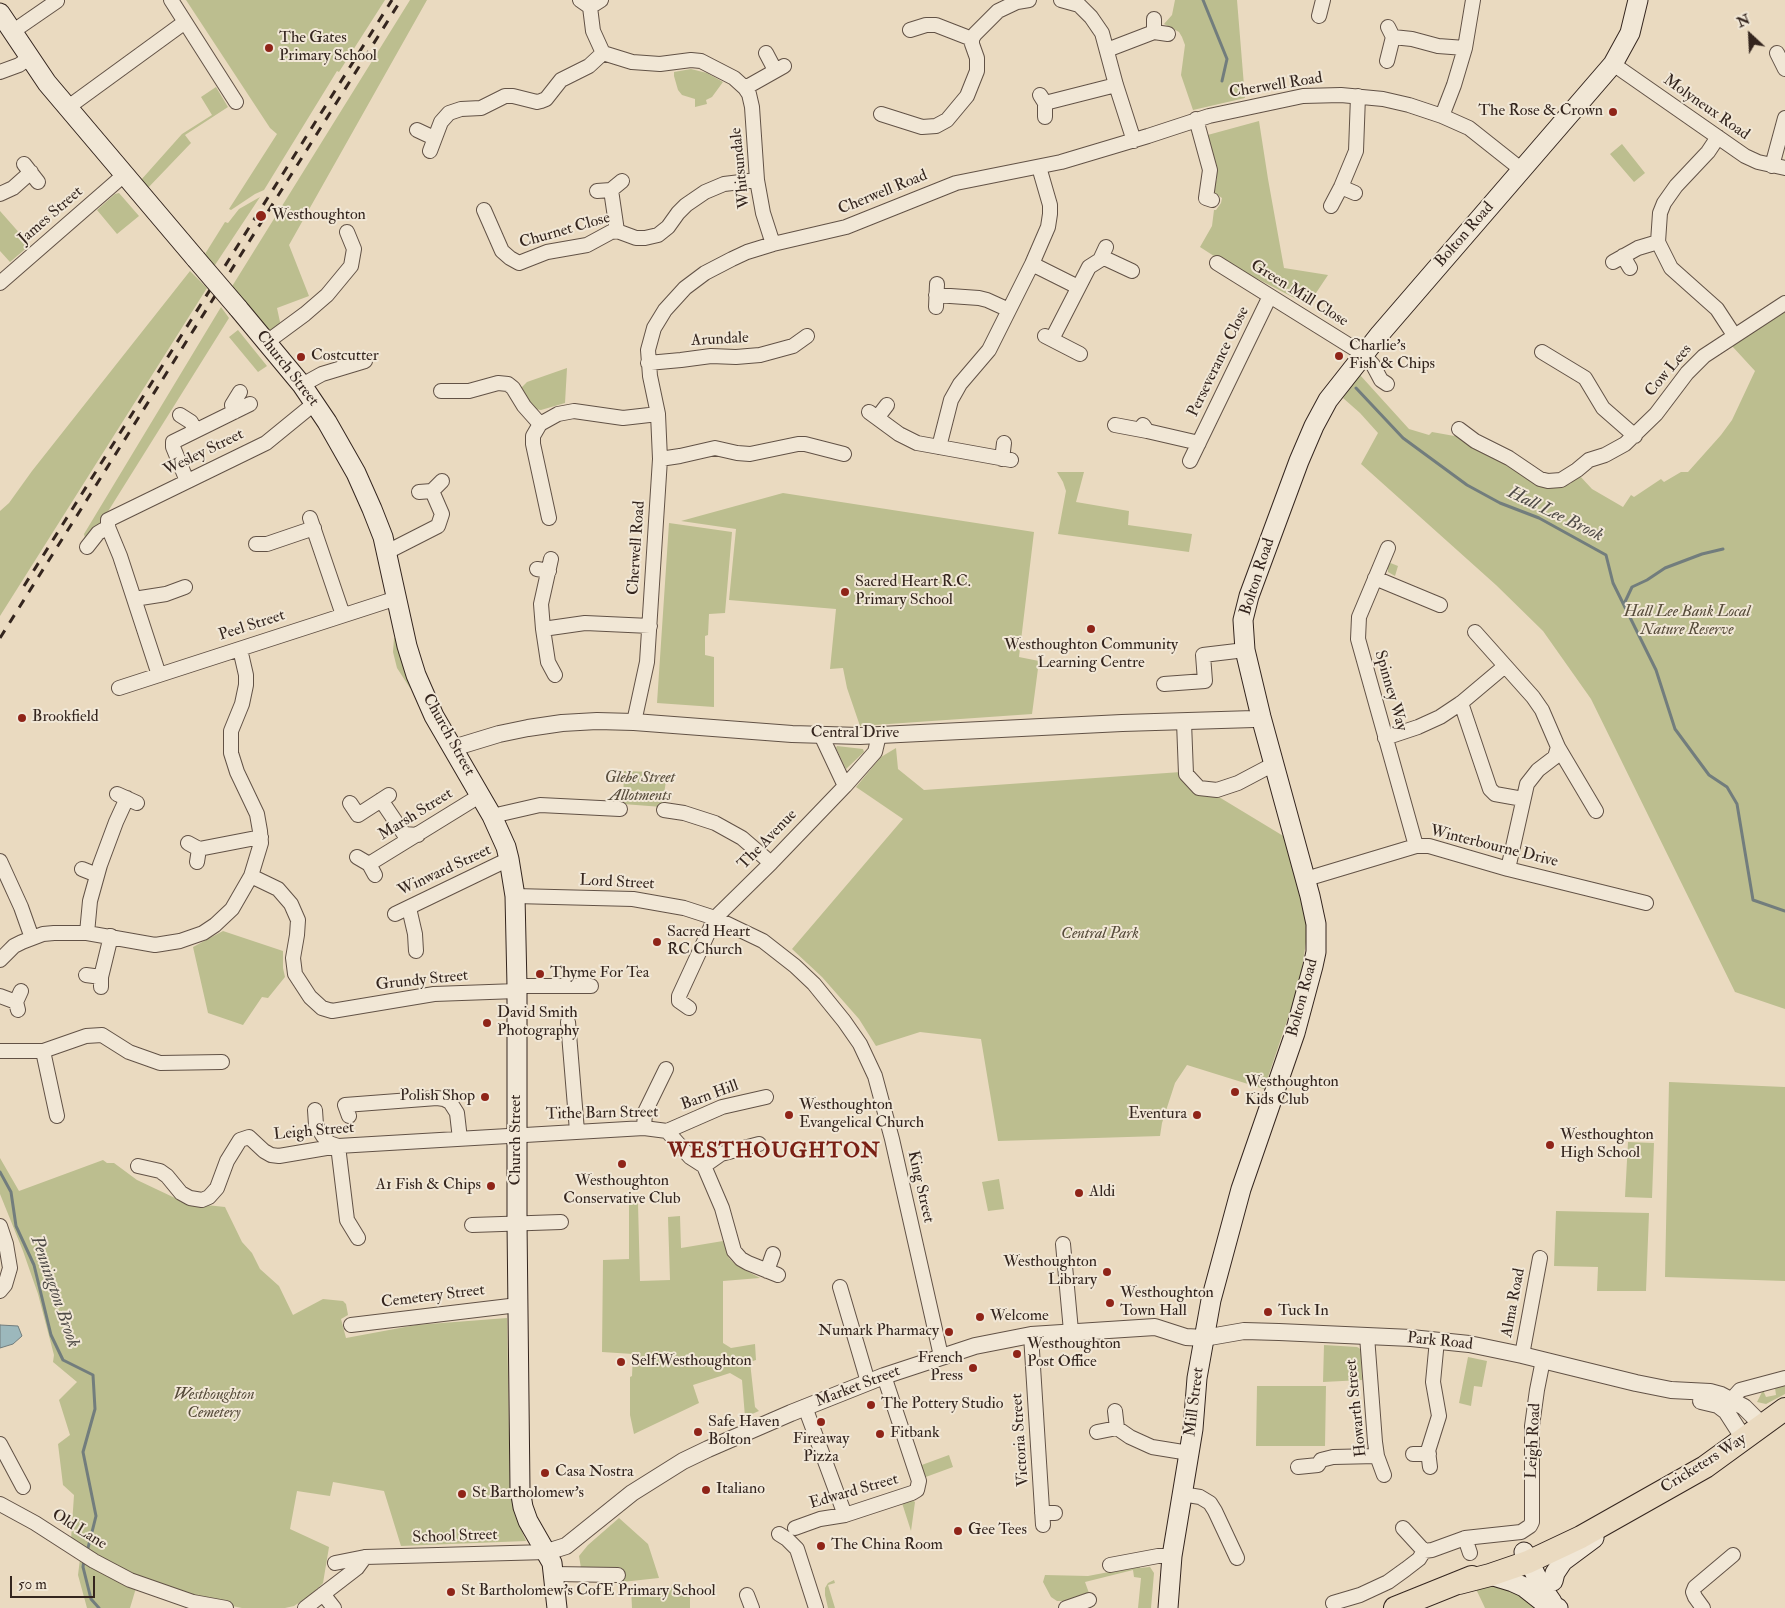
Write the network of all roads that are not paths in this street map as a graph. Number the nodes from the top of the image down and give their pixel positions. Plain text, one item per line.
1 (171, 0) edge
2 (1029, 0) edge
3 (1323, 0) edge
4 (1473, 0) edge
5 (1638, 0) edge
6 (57, 1) dead end
7 (1070, 1) edge
8 (590, 2) edge
9 (0, 13) edge
10 (1319, 16) dead end
11 (185, 22) junction
12 (1159, 28) dead end
13 (910, 30) dead end
14 (12, 32) junction
15 (972, 39) junction
16 (1465, 48) junction
17 (1107, 50) junction
18 (603, 53) junction
19 (766, 53) dead end
20 (1777, 54) dead end
21 (29, 58) junction
22 (1387, 62) dead end
23 (1613, 64) junction
24 (1785, 69) edge
25 (0, 72) edge
26 (1116, 85) junction
27 (746, 88) junction
28 (1358, 96) junction
29 (236, 102) dead end
30 (1043, 105) dead end
31 (66, 108) junction
32 (881, 114) dead end
33 (1442, 116) junction
34 (1785, 118) edge
35 (1196, 119) junction
36 (417, 130) dead end
37 (1718, 137) junction
38 (1134, 141) junction
39 (1039, 167) junction
40 (1779, 167) edge
41 (1522, 170) junction
42 (31, 173) dead end
43 (124, 175) junction
44 (757, 180) junction
45 (610, 187) dead end
46 (1341, 187) junction
47 (1354, 193) dead end
48 (0, 194) edge
49 (1212, 200) dead end
50 (1331, 206) dead end
51 (484, 210) dead end
52 (617, 231) junction
53 (347, 232) dead end
54 (1658, 242) junction
55 (773, 244) junction
56 (1622, 262) dead end
57 (1217, 263) dead end
58 (1032, 264) junction
59 (1132, 271) dead end
60 (0, 283) edge
61 (1078, 287) junction
62 (936, 295) dead end
63 (1270, 296) junction
64 (1785, 303) edge
65 (1009, 310) junction
66 (1734, 335) junction
67 (807, 336) dead end
68 (267, 342) junction
69 (1539, 351) dead end
70 (1080, 354) dead end
71 (1363, 354) junction
72 (364, 361) dead end
73 (648, 363) junction
74 (1381, 384) dead end
75 (302, 385) junction
76 (441, 390) dead end
77 (240, 392) dead end
78 (315, 403) junction
79 (250, 404) dead end
80 (887, 405) dead end
81 (234, 412) junction
82 (658, 414) junction
83 (180, 415) dead end
84 (540, 424) junction
85 (1115, 425) dead end
86 (1464, 429) dead end
87 (195, 430) junction
88 (1635, 436) junction
89 (1004, 443) dead end
90 (1199, 443) junction
91 (939, 447) junction
92 (844, 454) dead end
93 (660, 459) junction
94 (1190, 461) dead end
95 (187, 481) junction
96 (431, 488) dead end
97 (549, 518) dead end
98 (108, 527) junction
99 (264, 546) dead end
100 (87, 547) dead end
101 (1388, 548) dead end
102 (387, 552) junction
103 (546, 566) dead end
104 (1375, 578) junction
105 (185, 587) dead end
106 (397, 598) junction
107 (134, 599) junction
108 (1440, 605) dead end
109 (344, 615) junction
110 (650, 626) junction
111 (543, 629) junction
112 (1475, 632) dead end
113 (240, 649) junction
114 (1244, 650) junction
115 (1505, 666) junction
116 (159, 675) junction
117 (555, 675) dead end
118 (1164, 684) dead end
119 (119, 688) dead end
120 (1461, 703) junction
121 (1261, 718) junction
122 (634, 722) junction
123 (1184, 722) junction
124 (821, 735) junction
125 (879, 735) junction
126 (1385, 738) junction
127 (1558, 747) junction
128 (453, 748) junction
129 (1274, 764) junction
130 (845, 786) junction
131 (481, 795) junction
132 (127, 798) dead end
133 (1523, 799) junction
134 (350, 803) dead end
135 (620, 809) dead end
136 (664, 810) dead end
137 (1596, 811) dead end
138 (492, 816) junction
139 (418, 835) junction
140 (261, 837) junction
141 (1416, 846) junction
142 (195, 852) dead end
143 (509, 860) junction
144 (0, 861) edge
145 (771, 863) junction
146 (367, 865) dead end
147 (82, 869) dead end
148 (1508, 869) junction
149 (97, 875) junction
150 (251, 876) junction
151 (1306, 879) junction
152 (515, 896) junction
153 (1646, 904) dead end
154 (409, 908) junction
155 (395, 914) dead end
156 (715, 918) junction
157 (87, 933) junction
158 (111, 936) junction
159 (32, 938) junction
160 (416, 950) dead end
161 (0, 960) edge
162 (86, 975) dead end
163 (591, 986) dead end
164 (517, 989) junction
165 (0, 996) edge
166 (18, 1001) dead end
167 (689, 1008) dead end
168 (568, 1022) dead end
169 (0, 1051) edge
170 (43, 1051) junction
171 (222, 1062) dead end
172 (666, 1069) dead end
173 (766, 1097) dead end
174 (346, 1106) dead end
175 (315, 1110) dead end
176 (57, 1116) dead end
177 (644, 1128) junction
178 (577, 1131) junction
179 (667, 1131) junction
180 (517, 1136) junction
181 (460, 1139) junction
182 (759, 1144) dead end
183 (338, 1146) junction
184 (138, 1166) dead end
185 (704, 1166) junction
186 (561, 1222) dead end
187 (517, 1223) junction
188 (472, 1225) dead end
189 (0, 1226) edge
190 (359, 1239) dead end
191 (1064, 1244) dead end
192 (774, 1254) dead end
193 (1540, 1258) dead end
194 (840, 1287) dead end
195 (0, 1291) edge
196 (518, 1305) junction
197 (1209, 1310) joint
198 (351, 1325) dead end
199 (1071, 1331) junction
200 (1031, 1335) junction
201 (1367, 1336) junction
202 (1204, 1338) junction
203 (1437, 1340) junction
204 (1522, 1355) junction
205 (941, 1356) junction
206 (1543, 1360) junction
207 (884, 1376) junction
208 (1785, 1378) edge
209 (868, 1382) junction
210 (1774, 1395) edge
211 (1727, 1404) junction
212 (805, 1407) junction
213 (1115, 1411) dead end
214 (1762, 1426) junction
215 (1117, 1428) junction
216 (1097, 1432) dead end
217 (1744, 1439) junction
218 (0, 1444) edge
219 (1189, 1453) junction
220 (1413, 1454) dead end
221 (1377, 1456) junction
222 (1298, 1467) dead end
223 (1384, 1475) dead end
224 (23, 1487) dead end
225 (1182, 1494) junction
226 (0, 1504) edge
227 (1620, 1513) junction
228 (845, 1515) junction
229 (1047, 1517) dead end
230 (795, 1528) dead end
231 (1403, 1528) dead end
232 (778, 1534) dead end
233 (1465, 1538) junction
234 (1424, 1550) junction
235 (547, 1552) junction
236 (1470, 1553) dead end
237 (1533, 1554) junction
238 (1732, 1555) dead end
239 (1172, 1556) junction
240 (365, 1557) junction
241 (1236, 1561) dead end
242 (335, 1563) dead end
243 (1110, 1565) dead end
244 (554, 1574) junction
245 (618, 1575) dead end
246 (1490, 1575) junction
247 (1553, 1581) junction
248 (1459, 1583) junction
249 (322, 1594) junction
250 (1089, 1600) dead end
251 (1333, 1604) dead end
252 (226, 1608) edge
253 (305, 1608) edge
254 (334, 1608) edge
255 (557, 1608) edge
256 (816, 1608) edge
257 (1066, 1608) edge
258 (1168, 1608) edge
259 (1396, 1608) edge
260 (1558, 1608) edge
261 (1703, 1608) edge

1 - 11 street
2 - 15 street
3 - 10 street
4 - 16 street
5 - 23 main road, Bolton Road
6 - 14 street
7 - 17 street
8 - 18 street
9 - 14 main road, Church Street
11 - 29 street
11 - 31 street
12 - 17 street
13 - 15 street
14 - 21 main road, Church Street
15 - 32 street
16 - 22 street
16 - 33 street
17 - 26 street
18 - 27 street
18 - 36 street
19 - 27 street
20 - 24 street
21 - 25 street
21 - 31 main road, Church Street
23 - 37 street, Molyneux Road
23 - 41 main road, Bolton Road
26 - 30 street
26 - 38 street
27 - 44 street, Whitsundale
28 - 33 street, Cherwell Road
28 - 35 street, Cherwell Road
28 - 46 street
31 - 43 main road, Church Street
33 - 41 street, Cherwell Road
34 - 40 street
35 - 38 street, Cherwell Road
35 - 49 street
37 - 40 street, Molyneux Road
37 - 54 street
38 - 39 street, Cherwell Road
39 - 55 street, Cherwell Road
39 - 58 street
41 - 71 main road, Bolton Road
42 - 48 street
43 - 60 street, James Street
43 - 68 main road, Church Street, bridge
44 - 52 street, Churnet Close
44 - 55 street, Whitsundale
45 - 52 street
46 - 47 street
46 - 50 street
51 - 52 street, Churnet Close
53 - 68 street
54 - 56 street
54 - 66 street
55 - 73 street, Cherwell Road
57 - 63 street, Green Mill Close
58 - 61 street
58 - 65 street
59 - 61 street
61 - 70 street
62 - 65 street
63 - 71 street, Green Mill Close
63 - 90 street, Perseverance Close
64 - 66 street, Cow Lees
65 - 91 street
66 - 88 street, Cow Lees
67 - 73 street, Arundale
68 - 75 main road, Church Street
69 - 88 street
71 - 74 street
71 - 114 main road, Bolton Road
72 - 75 street
73 - 82 street, Cherwell Road
75 - 78 main road, Church Street
76 - 84 street
77 - 81 street
78 - 95 street, Wesley Street
78 - 102 main road, Church Street
79 - 81 street
80 - 91 street
81 - 87 street
82 - 84 street
82 - 93 street, Cherwell Road
83 - 87 street
84 - 97 street
85 - 90 street, Perseverance Close
86 - 88 street, Cow Lees
87 - 95 street
89 - 91 street
90 - 94 street, Perseverance Close
92 - 93 street
93 - 110 street, Cherwell Road
95 - 98 street, Wesley Street
96 - 102 street
98 - 100 street, Wesley Street
98 - 107 street
99 - 109 street
101 - 104 street, Spinney Way
102 - 106 main road, Church Street
103 - 111 street
104 - 108 street
104 - 126 street, Spinney Way
105 - 107 street
106 - 109 street, Peel Street
106 - 128 main road, Church Street
107 - 116 street
109 - 113 street, Peel Street
110 - 111 street
110 - 122 street, Cherwell Road
111 - 117 street
112 - 115 street
113 - 116 street, Peel Street
113 - 140 street
114 - 118 street
114 - 121 main road, Bolton Road
115 - 120 street
115 - 127 street
116 - 119 street, Peel Street
120 - 126 street
120 - 133 street
121 - 123 street, Central Drive
121 - 129 main road, Bolton Road
122 - 124 street, Central Drive
122 - 128 street, Central Drive
123 - 125 street, Central Drive
123 - 129 street
124 - 125 street, Central Drive
124 - 130 street
125 - 130 street, The Avenue
126 - 141 street, Spinney Way
127 - 133 street
127 - 137 street
128 - 131 main road, Church Street
129 - 151 main road, Bolton Road
130 - 145 street, The Avenue
131 - 138 main road, Church Street
131 - 139 street, Marsh Street
132 - 149 street
133 - 148 street
134 - 139 street
135 - 138 street
136 - 145 street
138 - 143 main road, Church Street
139 - 146 street, Marsh Street
140 - 142 street
140 - 150 street
141 - 148 street, Winterbourne Drive
141 - 151 street, Winterbourne Drive
143 - 152 main road, Church Street
143 - 154 street, Winward Street
144 - 159 street
145 - 156 street, The Avenue
147 - 149 street
148 - 153 street, Winterbourne Drive
149 - 157 street
150 - 158 street
150 - 164 street, Grundy Street
151 - 197 main road, Bolton Road
152 - 156 street, Lord Street
152 - 164 main road, Church Street
154 - 155 street, Winward Street
154 - 160 street
156 - 167 street
156 - 205 street, King Street
157 - 158 street
157 - 159 street
158 - 162 street
159 - 161 street
163 - 164 street, Grundy Street
164 - 180 main road, Church Street
165 - 166 street
168 - 178 street
169 - 170 street
170 - 171 street
170 - 176 street
172 - 177 street
173 - 179 street, Barn Hill
174 - 181 street
175 - 183 street
177 - 178 street, Tithe Barn Street
177 - 179 street, Tithe Barn Street
178 - 180 street, Tithe Barn Street
179 - 185 street, Tithe Barn Street
180 - 181 street, Leigh Street
180 - 187 main road, Church Street
181 - 183 street, Leigh Street
182 - 185 street
183 - 184 street, Leigh Street
183 - 190 street
185 - 192 street
186 - 187 street
187 - 188 street
187 - 196 main road, Church Street
189 - 195 street
191 - 199 street
193 - 204 street, Alma Road
194 - 209 street
196 - 198 street, Cemetery Street
196 - 235 main road, Church Street
197 - 202 main road, Mill Street
199 - 200 street, Market Street
199 - 202 street, Market Street
200 - 205 street, Market Street
200 - 229 street, Victoria Street
201 - 202 street, Park Road
201 - 203 street, Park Road
201 - 221 street, Howarth Street
202 - 219 main road, Mill Street
203 - 204 street, Park Road
203 - 220 street
204 - 206 street, Park Road
205 - 207 street, Market Street
206 - 211 street, Park Road
206 - 233 street, Leigh Road
207 - 209 street, Market Street
207 - 228 street, Edward Street
208 - 210 street
209 - 212 street, Market Street
210 - 211 street
210 - 214 highway, Cricketers Way
211 - 214 street, Park Road
211 - 217 street
212 - 228 street
212 - 235 street, Market Street
213 - 215 street
214 - 217 highway, Cricketers Way
215 - 216 street
215 - 219 street
217 - 227 highway, Cricketers Way
218 - 224 street
219 - 225 main road, Mill Street
221 - 222 street
221 - 223 street, Howarth Street
225 - 239 main road, Mill Street
225 - 241 street
226 - 252 street, Old Lane
227 - 237 highway, Cricketers Way
227 - 247 main road
228 - 230 street, Edward Street
231 - 234 street
232 - 256 street
233 - 234 street
233 - 236 street
234 - 251 street
235 - 240 street, School Street
235 - 244 main road, Church Street
237 - 246 highway, Cricketers Way
237 - 247 main road
237 - 248 highway, Cricketers Way
237 - 260 main road
238 - 261 street
239 - 243 street
239 - 258 main road, Mill Street
240 - 242 street, School Street
240 - 249 street
244 - 245 street
244 - 255 main road, Church Street
246 - 248 highway, Cricketers Way
246 - 260 main road
247 - 260 main road
248 - 259 highway, Cricketers Way
249 - 253 street
249 - 254 street
250 - 257 street

